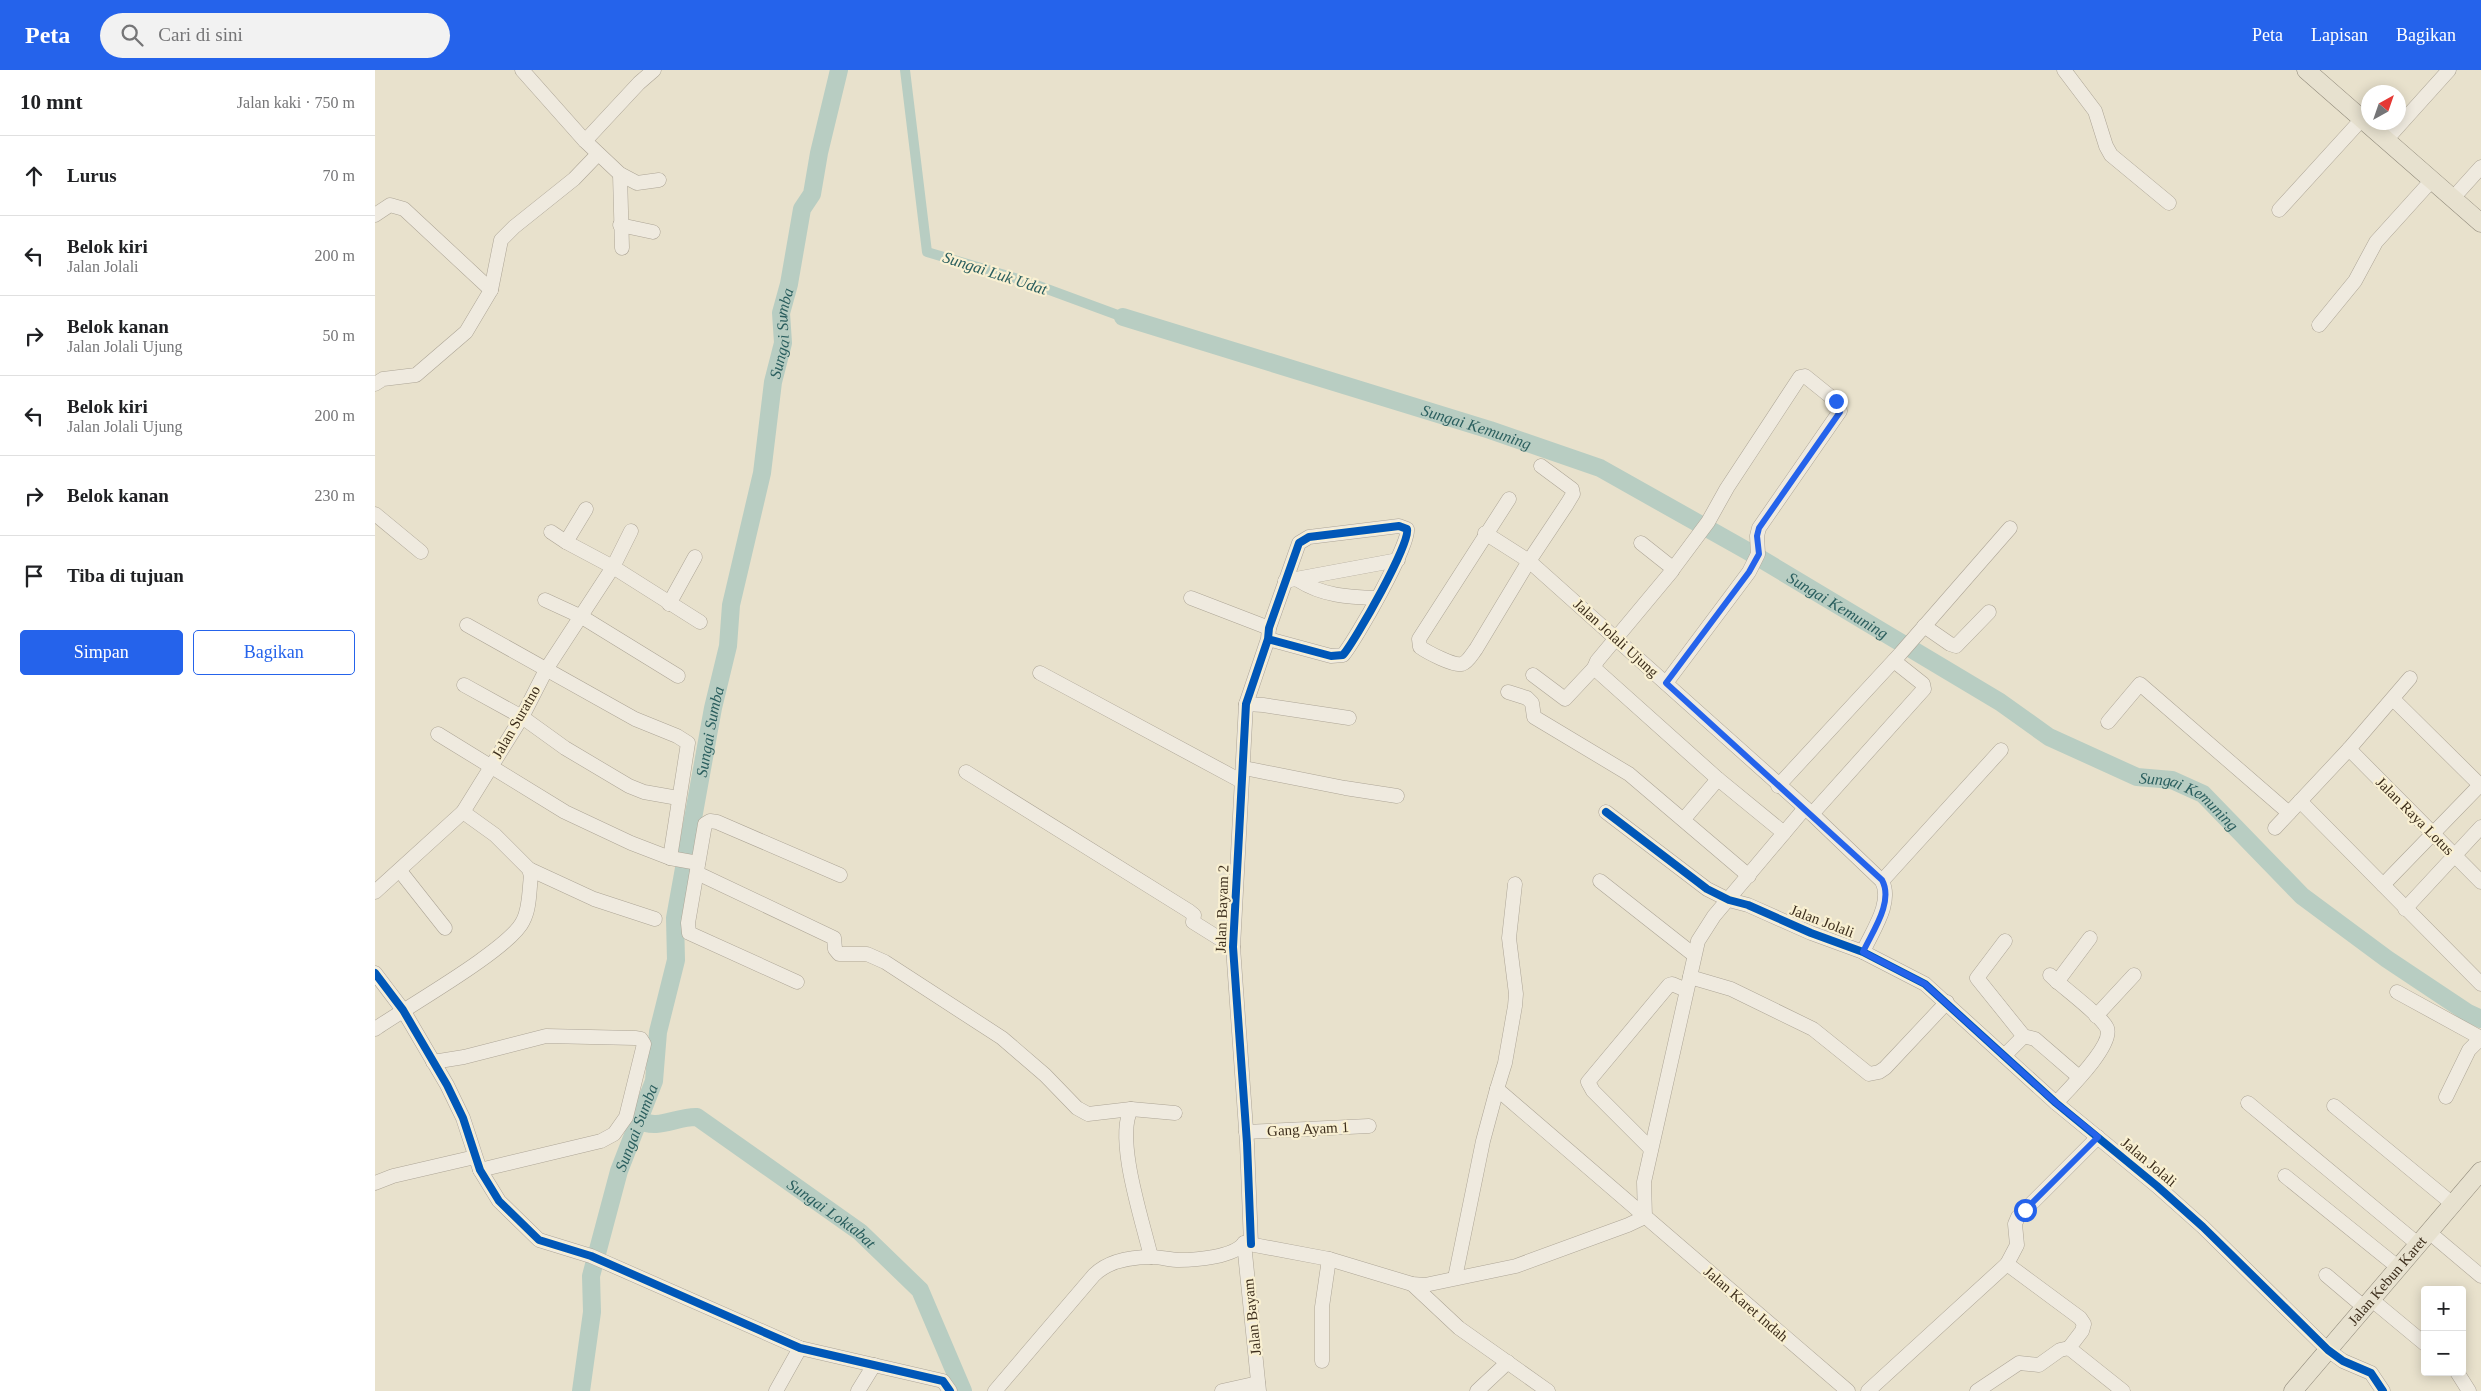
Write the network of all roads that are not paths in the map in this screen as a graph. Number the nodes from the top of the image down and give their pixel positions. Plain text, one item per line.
1 (522, 70) edge
2 (654, 70) edge
3 (2064, 70) edge
4 (2306, 70) edge
5 (2449, 70) edge
6 (2361, 118) edge
7 (2361, 120) edge
8 (2375, 130) edge
9 (2387, 140) junction
10 (585, 141) junction
11 (599, 154) junction
12 (2481, 168) edge
13 (620, 174) junction
14 (659, 180) dead end
15 (2431, 180) junction
16 (2453, 198) junction
17 (2169, 203) dead end
18 (2279, 210) dead end
19 (375, 215) edge
20 (2481, 223) edge
21 (620, 225) junction
22 (653, 232) dead end
23 (622, 248) dead end
24 (491, 290) junction
25 (2319, 324) dead end
26 (375, 384) edge
27 (1541, 466) dead end
28 (1509, 499) dead end
29 (586, 509) dead end
30 (375, 514) edge
31 (2010, 528) dead end
32 (631, 530) dead end
33 (551, 532) dead end
34 (1485, 533) junction
35 (566, 542) junction
36 (1641, 542) dead end
37 (421, 552) dead end
38 (695, 557) dead end
39 (1398, 560) junction
40 (1529, 561) junction
41 (613, 567) junction
42 (1673, 569) junction
43 (1291, 581) junction
44 (1191, 598) dead end
45 (1377, 598) junction
46 (545, 600) dead end
47 (669, 604) junction
48 (1989, 612) dead end
49 (582, 617) junction
50 (700, 622) dead end
51 (467, 625) dead end
52 (1924, 626) junction
53 (1268, 633) junction
54 (1616, 639) junction
55 (1897, 657) junction
56 (547, 668) junction
57 (1594, 668) junction
58 (1040, 673) dead end
59 (1533, 675) dead end
60 (678, 676) dead end
61 (2410, 678) dead end
62 (1666, 683) junction
63 (464, 685) dead end
64 (1508, 692) dead end
65 (2393, 699) junction
66 (1245, 704) junction
67 (522, 717) junction
68 (1349, 718) dead end
69 (2108, 722) dead end
70 (438, 734) dead end
71 (2349, 749) junction
72 (2001, 750) dead end
73 (491, 766) junction
74 (966, 772) dead end
75 (1243, 775) junction
76 (1718, 779) junction
77 (2480, 785) edge
78 (1778, 786) junction
79 (1397, 796) dead end
80 (678, 798) junction
81 (2299, 801) junction
82 (1809, 811) junction
83 (463, 812) junction
84 (1606, 812) dead end
85 (2289, 813) junction
86 (1684, 819) junction
87 (2481, 827) edge
88 (2275, 828) dead end
89 (1784, 833) junction
90 (2433, 835) junction
91 (2454, 856) junction
92 (673, 859) junction
93 (696, 866) junction
94 (529, 869) junction
95 (400, 871) junction
96 (841, 875) dead end
97 (1749, 876) junction
98 (1882, 880) junction
99 (1600, 881) dead end
100 (2481, 882) edge
101 (1515, 884) dead end
102 (2383, 885) junction
103 (375, 892) edge
104 (1729, 900) junction
105 (2405, 909) junction
106 (655, 919) dead end
107 (445, 928) dead end
108 (2090, 938) dead end
109 (2005, 941) dead end
110 (1233, 947) junction
111 (1863, 952) junction
112 (1694, 955) junction
113 (375, 973) edge
114 (2134, 975) dead end
115 (797, 982) dead end
116 (1688, 984) junction
117 (2481, 984) edge
118 (2397, 992) dead end
119 (1947, 1002) junction
120 (403, 1010) junction
121 (2096, 1016) junction
122 (375, 1029) edge
123 (2023, 1036) junction
124 (2004, 1056) junction
125 (433, 1062) junction
126 (2079, 1077) junction
127 (1497, 1088) junction
128 (2446, 1097) dead end
129 (2056, 1103) junction
130 (2248, 1103) dead end
131 (2334, 1106) dead end
132 (1131, 1109) junction
133 (1175, 1112) dead end
134 (1369, 1126) dead end
135 (1246, 1132) junction
136 (2098, 1137) junction
137 (1651, 1149) junction
138 (478, 1163) junction
139 (2481, 1171) edge
140 (2285, 1176) dead end
141 (375, 1183) edge
142 (2454, 1204) junction
143 (1645, 1217) junction
144 (2424, 1239) junction
145 (1248, 1244) junction
146 (1151, 1257) junction
147 (1329, 1259) junction
148 (2007, 1264) junction
149 (2399, 1268) junction
150 (2326, 1275) dead end
151 (2481, 1276) edge
152 (1455, 1278) junction
153 (1411, 1284) junction
154 (2368, 1304) junction
155 (2421, 1341) edge
156 (800, 1348) junction
157 (2069, 1348) junction
158 (2328, 1350) junction
159 (1322, 1361) dead end
160 (1507, 1362) junction
161 (874, 1365) junction
162 (2460, 1376) edge
163 (1259, 1387) edge
164 (776, 1391) edge
165 (858, 1391) edge
166 (950, 1391) edge
167 (995, 1391) edge
168 (1222, 1391) edge
169 (1477, 1391) edge
170 (1548, 1391) edge
171 (1847, 1391) edge
172 (1868, 1391) edge
173 (1977, 1391) edge
174 (2123, 1391) edge
175 (2293, 1391) edge
176 (2383, 1391) edge
177 (2469, 1391) edge

1 - 10 street
2 - 10 street
3 - 17 street
4 - 6 main road
5 - 9 street
7 - 18 street
8 - 9 main road
9 - 15 main road
10 - 11 street
11 - 13 street
11 - 24 street
12 - 16 street
13 - 14 street
13 - 21 street
15 - 16 main road
15 - 25 street
16 - 20 main road
19 - 24 street
21 - 22 street
21 - 23 street
24 - 26 street
27 - 40 street
28 - 34 street
29 - 35 street
30 - 37 street
31 - 52 street
32 - 41 street, Jalan Suratno
33 - 35 street
34 - 40 street, Jalan Jolali Ujung
34 - 40 street
35 - 41 street
36 - 42 street
38 - 47 street
39 - 43 street
39 - 43 street, Jalan Bayam 2
39 - 45 street
40 - 54 street, Jalan Jolali Ujung
41 - 47 street
41 - 49 street, Jalan Suratno
42 - 54 street
42 - 62 street
43 - 45 street
43 - 53 street, Jalan Bayam 2
44 - 53 street
45 - 53 street
46 - 49 street
47 - 50 street
48 - 52 street
49 - 56 street, Jalan Suratno
49 - 60 street
51 - 56 street
52 - 55 street
53 - 66 street, Jalan Bayam 2
54 - 57 street
54 - 62 street, Jalan Jolali Ujung
55 - 78 street
55 - 82 street
56 - 67 street, Jalan Suratno
56 - 80 street
57 - 59 street
57 - 76 street
58 - 75 street
61 - 65 street
62 - 78 street, Jalan Jolali Ujung
63 - 67 street
64 - 86 street
65 - 71 street
65 - 77 street
66 - 68 street
66 - 75 street, Jalan Bayam 2
67 - 73 street, Jalan Suratno
67 - 80 street
69 - 85 street
70 - 73 street
71 - 81 street
71 - 90 street, Jalan Raya Lotus
72 - 98 street
73 - 83 street, Jalan Suratno
73 - 92 street
74 - 110 street
75 - 79 street
75 - 110 street, Jalan Bayam 2
76 - 86 street
76 - 89 street
77 - 90 street
78 - 82 street, Jalan Jolali Ujung
80 - 92 street
81 - 85 street
81 - 102 street
82 - 89 street
82 - 98 street, Jalan Jolali Ujung
83 - 94 street
83 - 95 street, Jalan Suratno
84 - 104 street, Jalan Jolali
85 - 88 street
86 - 97 street
87 - 91 street
89 - 97 street
90 - 91 street, Jalan Raya Lotus
90 - 102 street
91 - 100 street, Jalan Raya Lotus
91 - 105 street
92 - 93 street
93 - 96 street
93 - 115 street
93 - 132 street
94 - 106 street
94 - 120 street
95 - 103 street, Jalan Suratno
95 - 107 street
97 - 104 street
98 - 111 street
99 - 112 street
101 - 127 street
102 - 105 street
104 - 111 street, Jalan Jolali
104 - 112 street
105 - 117 street
108 - 121 street
109 - 123 street
110 - 135 street, Jalan Bayam 2
111 - 119 street, Jalan Jolali
112 - 116 street
113 - 120 street
114 - 121 street
116 - 119 street
116 - 137 street
116 - 137 street
118 - 128 street
119 - 124 street, Jalan Jolali
120 - 122 street
120 - 125 street
121 - 126 street
123 - 124 street
123 - 126 street
124 - 129 street, Jalan Jolali
125 - 138 street
125 - 138 street
126 - 129 street
127 - 143 street, Jalan Karet Indah
127 - 152 street
129 - 136 street, Jalan Jolali
130 - 144 street
131 - 142 street
132 - 133 street
132 - 146 street
134 - 135 street, Gang Ayam 1
135 - 145 street, Jalan Bayam 2
136 - 148 street
136 - 158 street, Jalan Jolali
137 - 143 street
138 - 141 street
138 - 156 street
139 - 142 main road, Jalan Kebun Karet
140 - 149 street
142 - 144 main road, Jalan Kebun Karet
143 - 152 street
143 - 171 street, Jalan Karet Indah
144 - 149 main road, Jalan Kebun Karet
144 - 151 street
145 - 146 street
145 - 147 street
145 - 163 street, Jalan Bayam
146 - 167 street
147 - 153 street
147 - 159 street
148 - 157 street
148 - 172 street
149 - 154 main road, Jalan Kebun Karet
150 - 154 street
152 - 153 street
153 - 160 street
154 - 155 street
154 - 158 main road, Jalan Kebun Karet
156 - 161 street
156 - 164 street
157 - 173 street
157 - 174 street
158 - 175 main road, Jalan Kebun Karet
158 - 176 street, Jalan Jolali
160 - 169 street
160 - 170 street
161 - 165 street
161 - 166 street
162 - 177 street
163 - 168 street

